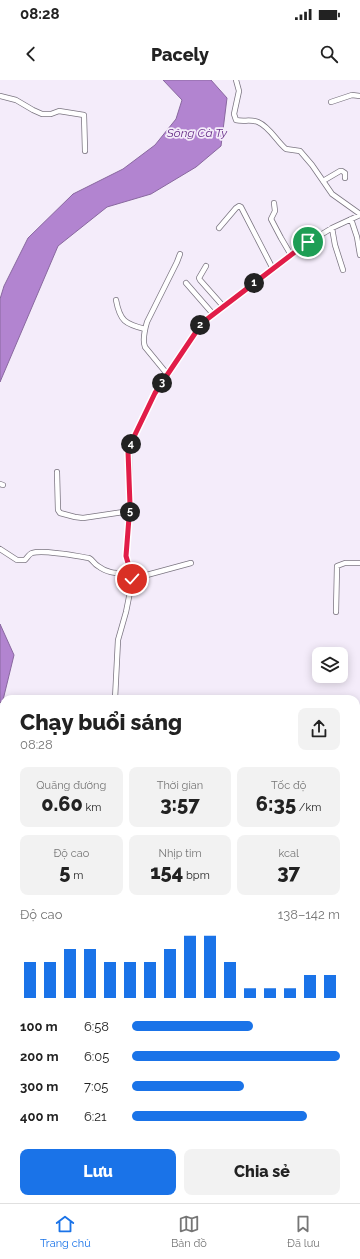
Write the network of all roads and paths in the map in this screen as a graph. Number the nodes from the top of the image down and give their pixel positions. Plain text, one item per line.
1 (236, 80) edge
2 (0, 96) edge
3 (360, 96) edge
4 (331, 102) dead end
5 (85, 151) dead end
6 (345, 178) dead end
7 (323, 181) junction
8 (274, 202) dead end
9 (360, 214) edge
10 (351, 218) junction
11 (219, 228) dead end
12 (332, 228) junction
13 (180, 254) dead end
14 (291, 255) junction
15 (360, 255) edge
16 (206, 266) dead end
17 (273, 269) junction
18 (343, 270) dead end
19 (186, 283) dead end
20 (116, 300) dead end
21 (223, 306) junction
22 (213, 314) junction
23 (145, 329) junction
24 (168, 375) junction
25 (57, 472) dead end
26 (130, 511) junction
27 (0, 549) edge
28 (191, 563) dead end
29 (360, 563) edge
30 (132, 576) junction
31 (336, 612) dead end
32 (115, 695) edge

1 - 7 street
2 - 5 street
3 - 4 street
6 - 7 street
7 - 9 street
8 - 14 street
9 - 10 street
10 - 12 street
10 - 15 street
11 - 17 street
12 - 14 street
12 - 18 street
13 - 23 street
14 - 17 street
16 - 21 street
17 - 21 street
19 - 22 street
20 - 23 street
21 - 22 street
22 - 24 street
23 - 24 street
24 - 26 street
25 - 26 street
26 - 30 street
27 - 30 street
28 - 30 street
29 - 31 street
30 - 32 street

